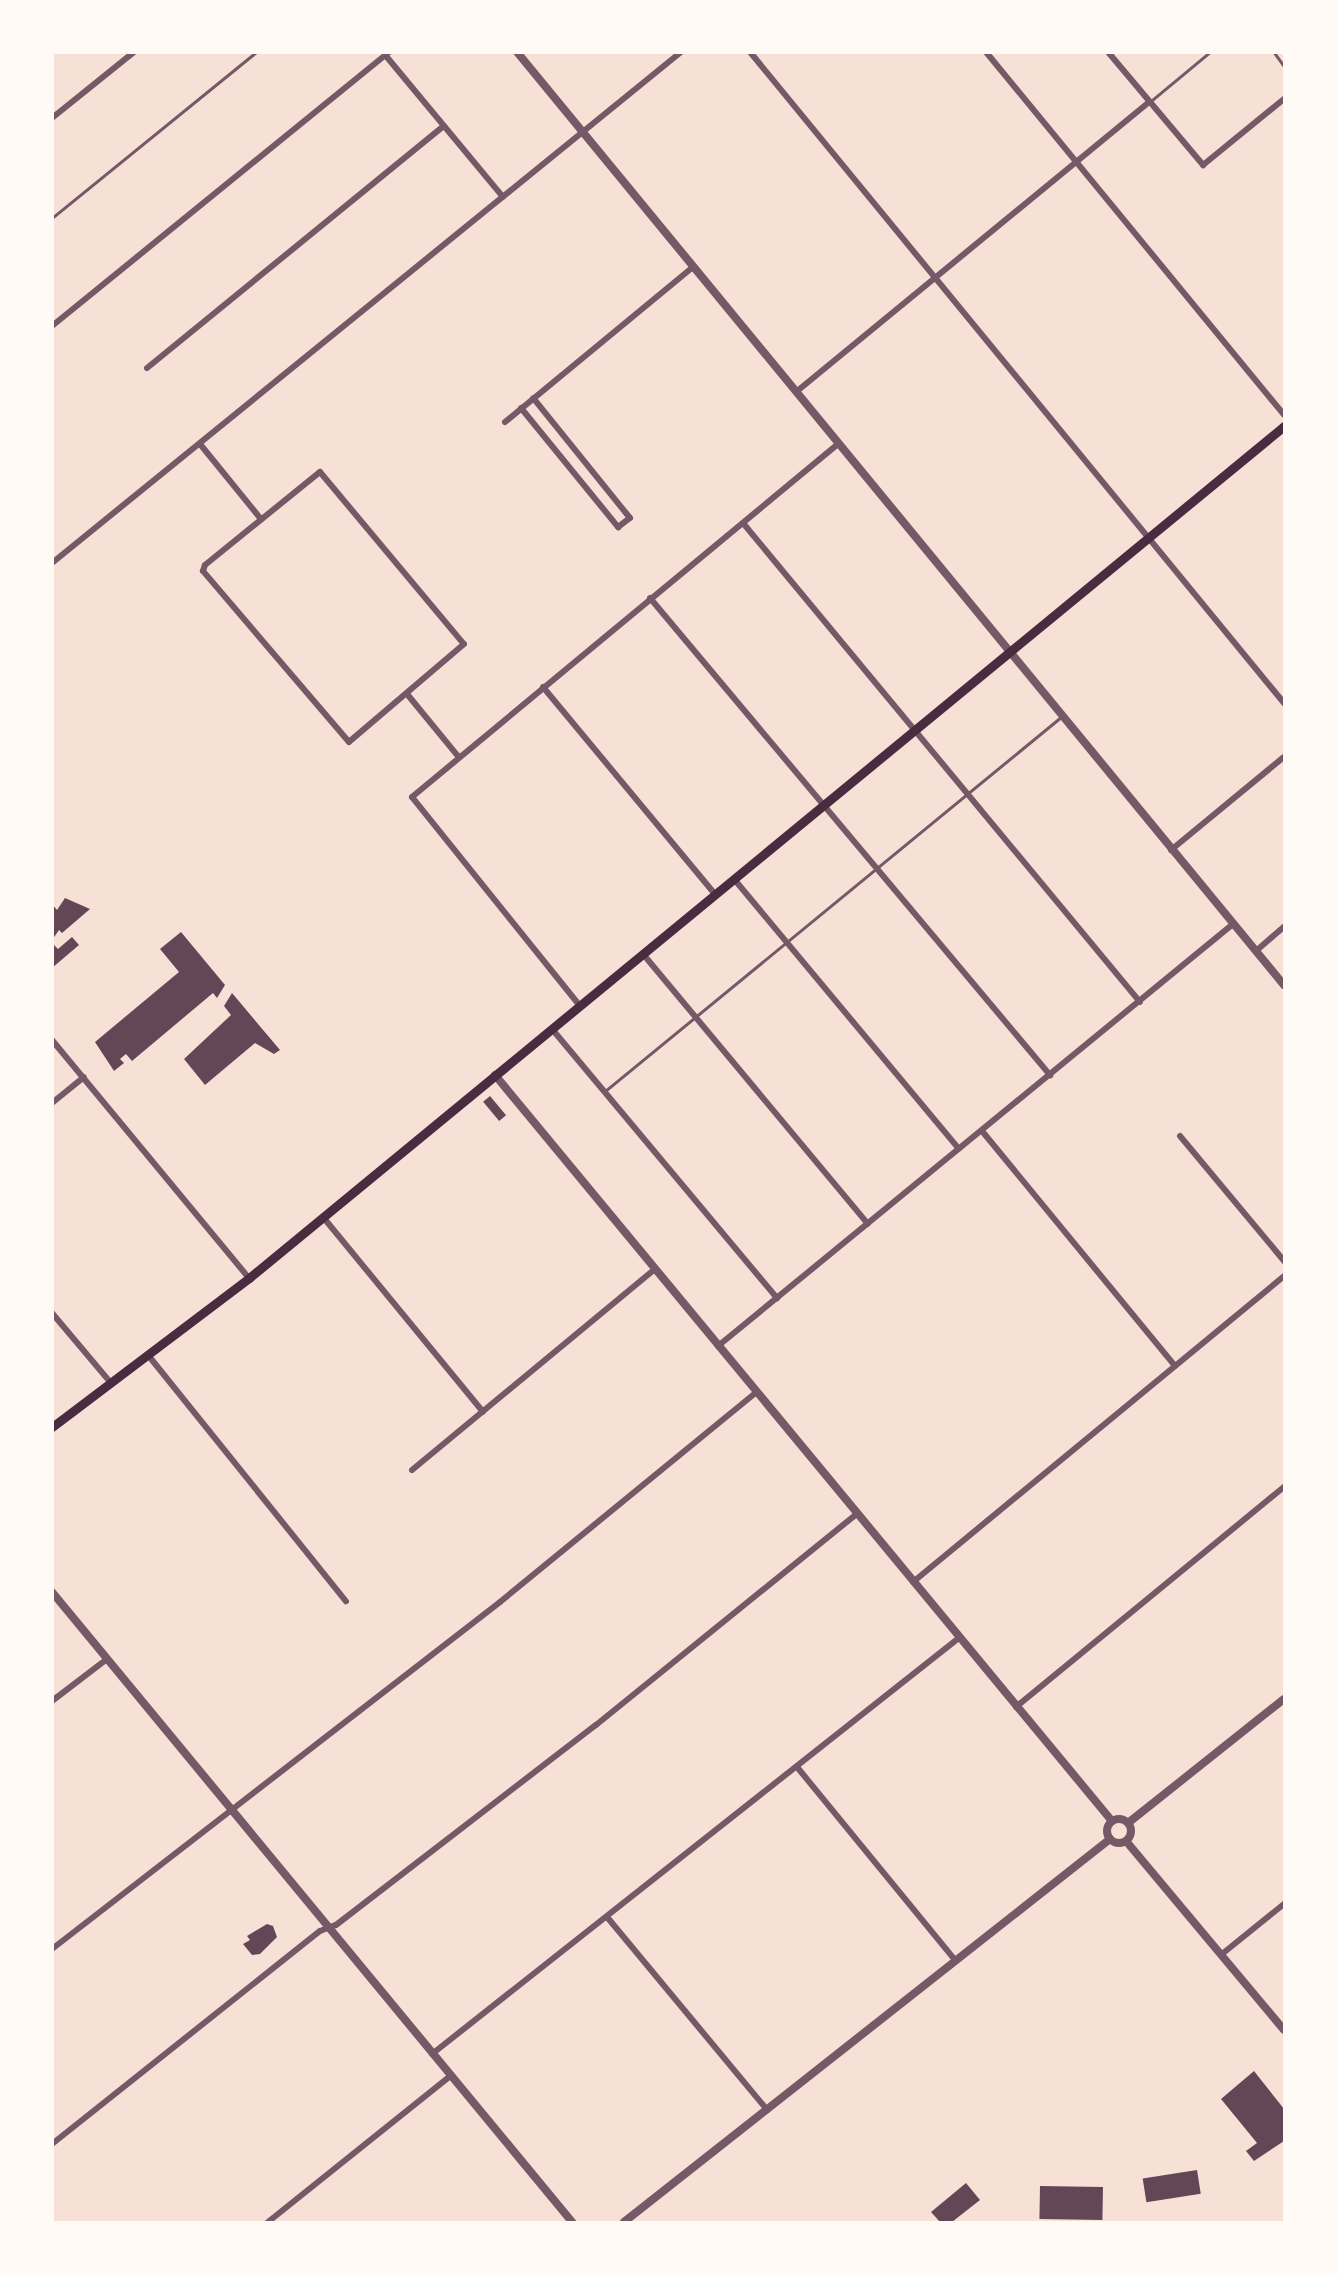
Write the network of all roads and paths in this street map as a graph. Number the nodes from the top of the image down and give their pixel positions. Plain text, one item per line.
1 (134, 52) edge
2 (256, 52) edge
3 (517, 52) edge
4 (681, 52) edge
5 (750, 52) edge
6 (986, 52) edge
7 (1108, 52) edge
8 (1210, 52) edge
9 (1274, 52) edge
10 (388, 54) edge
11 (1284, 66) edge
12 (1284, 99) edge
13 (1148, 103) junction
14 (52, 118) edge
15 (444, 126) junction
16 (583, 132) junction
17 (1077, 162) junction
18 (503, 197) junction
19 (52, 218) edge
20 (693, 267) junction
21 (935, 278) junction
22 (52, 326) edge
23 (147, 368) dead end
24 (796, 392) junction
25 (533, 398) junction
26 (521, 408) junction
27 (1284, 415) edge
28 (505, 422) dead end
29 (1284, 426) edge
30 (200, 444) junction
31 (838, 444) junction
32 (261, 519) junction
33 (743, 523) junction
34 (1148, 538) junction
35 (52, 563) edge
36 (650, 598) junction
37 (1009, 653) junction
38 (543, 687) junction
39 (407, 694) junction
40 (1284, 703) edge
41 (1061, 717) junction
42 (914, 731) junction
43 (458, 756) junction
44 (1284, 757) edge
45 (967, 795) junction
46 (823, 806) junction
47 (1171, 850) junction
48 (876, 868) junction
49 (734, 879) junction
50 (715, 894) junction
51 (1233, 924) junction
52 (1284, 927) edge
53 (786, 942) junction
54 (1256, 951) junction
55 (642, 954) junction
56 (1284, 985) edge
57 (1140, 1002) junction
58 (580, 1006) junction
59 (695, 1017) junction
60 (552, 1029) junction
61 (52, 1040) edge
62 (495, 1075) junction
63 (1050, 1075) junction
64 (84, 1077) junction
65 (604, 1092) junction
66 (52, 1103) edge
67 (982, 1131) junction
68 (1180, 1136) dead end
69 (959, 1149) junction
70 (323, 1217) junction
71 (868, 1224) junction
72 (1284, 1261) edge
73 (655, 1269) junction
74 (1284, 1276) edge
75 (249, 1278) junction
76 (777, 1298) junction
77 (52, 1313) edge
78 (718, 1346) junction
79 (148, 1355) junction
80 (1175, 1366) junction
81 (111, 1383) junction
82 (757, 1392) junction
83 (483, 1412) junction
84 (52, 1427) edge
85 (412, 1470) dead end
86 (1284, 1487) edge
87 (857, 1514) junction
88 (913, 1582) junction
89 (52, 1592) edge
90 (346, 1601) dead end
91 (959, 1638) junction
92 (107, 1659) junction
93 (1284, 1699) edge
94 (52, 1701) edge
95 (1016, 1707) junction
96 (797, 1767) junction
97 (229, 1808) junction
98 (1112, 1821) junction
99 (1128, 1823) junction
100 (1110, 1839) junction
101 (1126, 1841) junction
102 (1284, 1904) edge
103 (607, 1917) junction
104 (329, 1928) junction
105 (52, 1949) edge
106 (1222, 1954) junction
107 (955, 1960) junction
108 (1284, 2030) edge
109 (432, 2054) junction
110 (450, 2076) junction
111 (767, 2110) junction
112 (52, 2144) edge
113 (268, 2222) edge
114 (572, 2222) edge
115 (624, 2222) edge

1 - 14 street
2 - 19 lane
3 - 16 street
4 - 16 street
5 - 21 street
6 - 17 street
7 - 13 street
8 - 13 lane
9 - 11 lane
10 - 15 street
10 - 22 street
12 - 13 street
13 - 17 street
15 - 18 street
15 - 23 street
16 - 18 street
16 - 20 street
17 - 21 street
17 - 27 street
18 - 30 street
20 - 24 street
20 - 25 street
21 - 24 street
21 - 34 street
24 - 31 street
25 - 26 street
25 - 26 street
26 - 28 street
29 - 34 main road
30 - 32 street
30 - 35 street
31 - 33 street
31 - 37 street
32 - 39 street
32 - 39 street
33 - 36 street
33 - 42 street
34 - 37 main road
34 - 40 street
36 - 38 street
36 - 46 street
37 - 41 street
37 - 42 main road
38 - 43 street
38 - 50 street
39 - 43 street
41 - 45 lane
41 - 47 street
42 - 45 street
42 - 46 main road
43 - 58 street
44 - 47 street
45 - 48 lane
45 - 57 street
46 - 48 street
46 - 49 main road
47 - 51 street
48 - 53 lane
48 - 63 street
49 - 50 main road
49 - 53 street
50 - 55 main road
51 - 54 street
51 - 57 street
52 - 54 street
53 - 59 lane
53 - 69 street
54 - 56 street
55 - 58 main road
55 - 59 street
57 - 63 street
58 - 60 main road
59 - 65 lane
59 - 71 street
60 - 62 main road
60 - 65 street
61 - 64 street
62 - 70 main road
62 - 73 street
63 - 67 street
64 - 66 street
64 - 75 street
65 - 76 street
67 - 69 street
67 - 80 street
68 - 72 street
69 - 71 street
70 - 75 main road
70 - 83 street
71 - 76 street
73 - 78 street
73 - 83 street
74 - 80 street
75 - 79 main road
76 - 78 street
77 - 81 street
78 - 82 street
79 - 81 main road
79 - 90 street
80 - 88 street
81 - 84 main road
82 - 87 street
82 - 97 street
83 - 85 street
86 - 95 street
87 - 88 street
87 - 104 street
88 - 91 street
89 - 92 street
91 - 95 street
91 - 96 street
92 - 94 street
92 - 97 street
93 - 99 street
95 - 98 street
96 - 103 street
96 - 107 street
97 - 104 street
97 - 105 street
98 - 99 street
98 - 100 street
99 - 101 street
100 - 101 street
100 - 107 street
101 - 106 street
102 - 106 street
103 - 109 street
103 - 111 street
104 - 109 street
104 - 112 street
106 - 108 street
107 - 111 street
109 - 110 street
110 - 113 street
110 - 114 street
111 - 115 street

